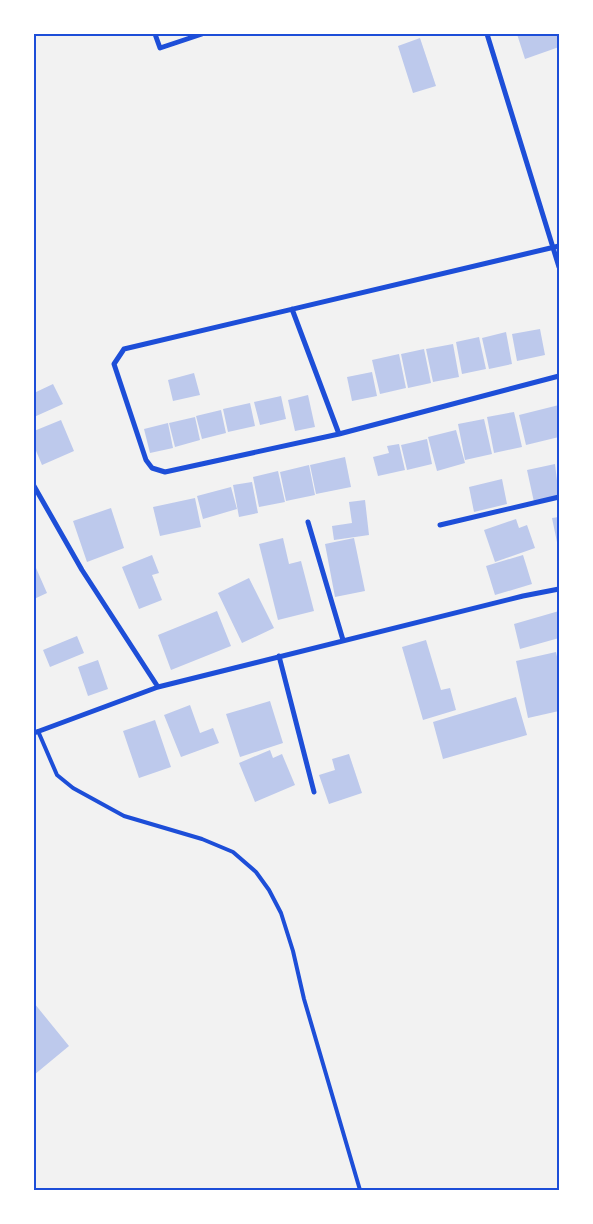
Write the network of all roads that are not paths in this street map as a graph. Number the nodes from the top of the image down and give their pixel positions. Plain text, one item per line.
1 (155, 34) edge
2 (202, 34) edge
3 (487, 34) edge
4 (559, 246) edge
5 (552, 247) junction
6 (559, 267) edge
7 (292, 309) junction
8 (559, 376) edge
9 (339, 434) junction
10 (34, 486) edge
11 (559, 496) edge
12 (308, 522) dead end
13 (440, 525) dead end
14 (559, 589) edge
15 (343, 640) junction
16 (279, 656) junction
17 (158, 686) junction
18 (36, 732) edge
19 (314, 792) dead end
20 (360, 1190) edge

1 - 2 street
3 - 5 street
4 - 5 street
5 - 6 street
5 - 7 street
7 - 9 street
7 - 9 street
8 - 9 street
10 - 17 street
11 - 13 street
12 - 15 street
14 - 15 street
15 - 16 street
16 - 17 street
16 - 19 street
17 - 18 street
18 - 20 lane

